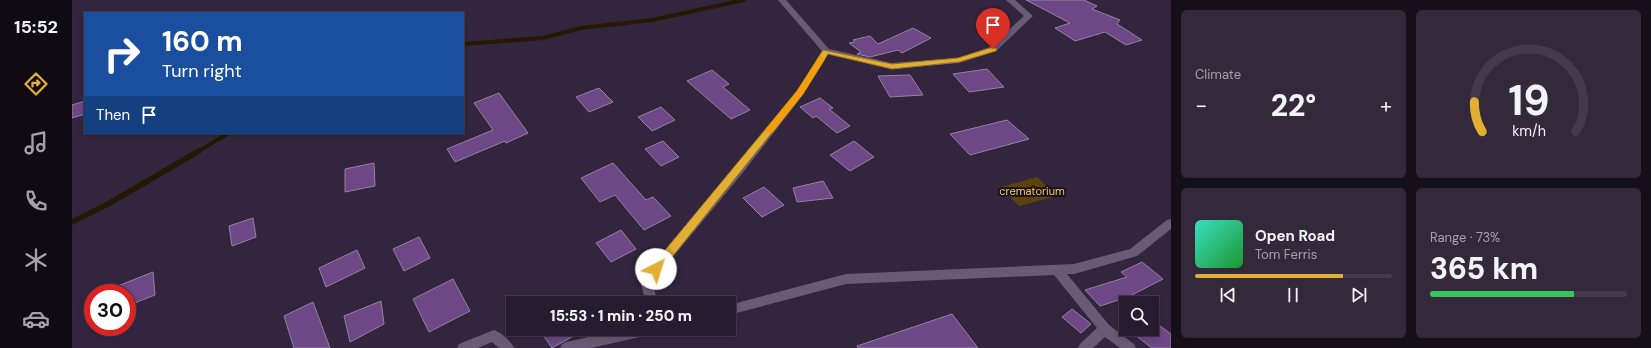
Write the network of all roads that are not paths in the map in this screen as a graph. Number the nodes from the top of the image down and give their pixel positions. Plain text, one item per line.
1 (782, 0) edge
2 (1010, 0) edge
3 (826, 51) junction
4 (1171, 223) edge
5 (1057, 270) junction
6 (650, 296) edge
7 (736, 308) edge
8 (1106, 329) junction
9 (618, 336) edge
10 (463, 348) edge
11 (508, 348) edge
12 (566, 348) edge
13 (1084, 348) edge
14 (1130, 348) edge

1 - 3 street
2 - 3 street
3 - 6 street
4 - 5 street
5 - 7 street
5 - 8 street
8 - 13 street
8 - 14 street
9 - 12 street
10 - 11 street

